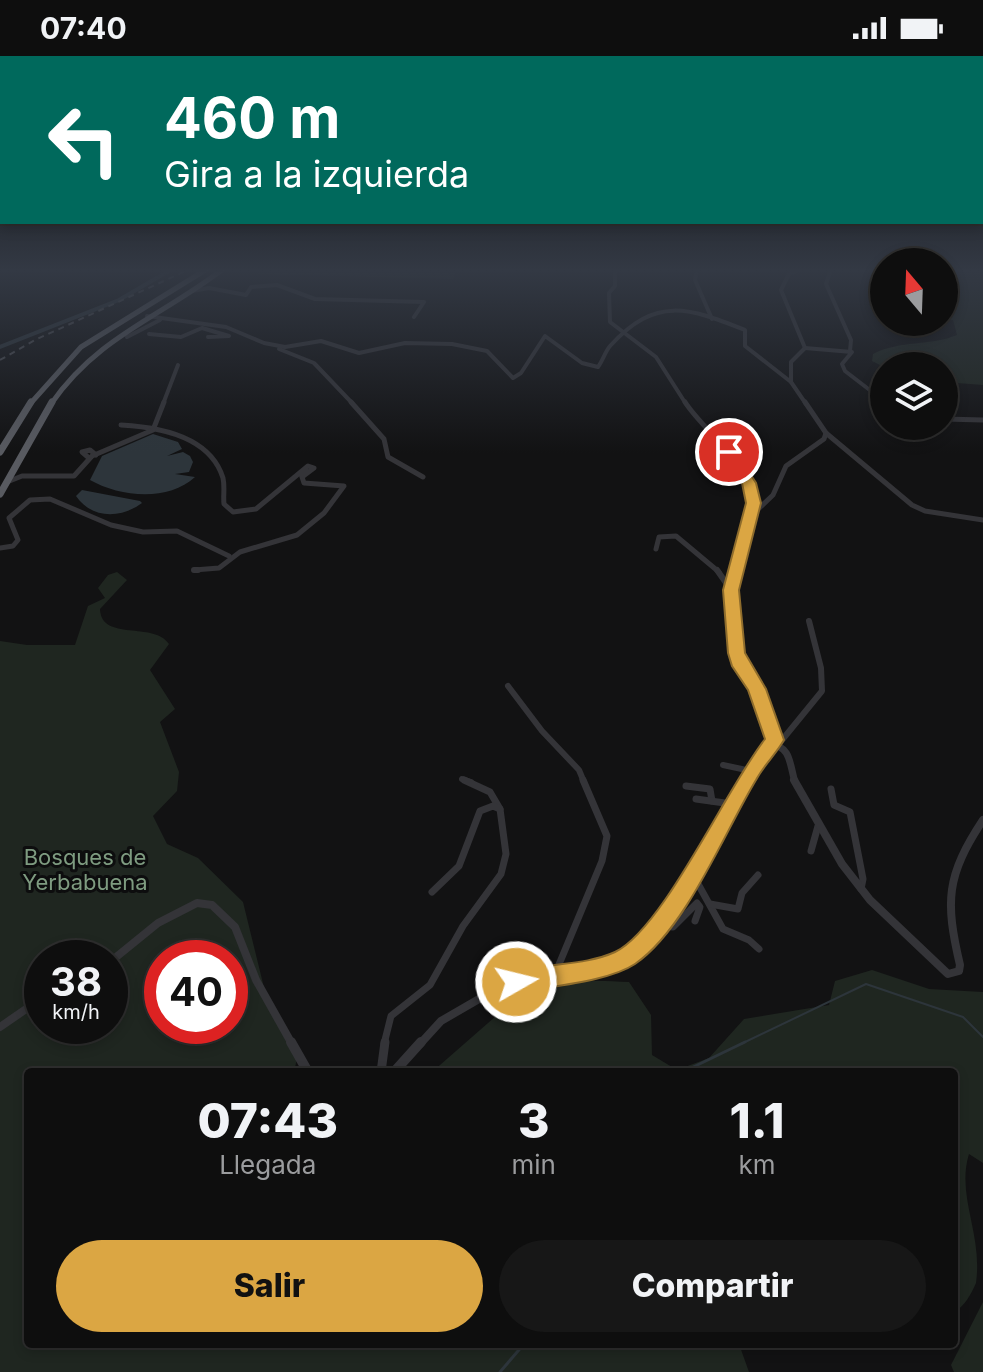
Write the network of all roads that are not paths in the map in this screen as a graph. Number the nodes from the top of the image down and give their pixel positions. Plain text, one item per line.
1 (104, 330) edge
2 (125, 330) edge
3 (140, 330) edge
4 (192, 330) edge
5 (215, 330) edge
6 (237, 330) edge
7 (623, 330) edge
8 (632, 330) edge
9 (744, 330) edge
10 (798, 330) edge
11 (847, 330) edge
12 (149, 334) dead end
13 (627, 334) junction
14 (127, 337) dead end
15 (208, 337) dead end
16 (264, 343) junction
17 (805, 348) junction
18 (850, 351) junction
19 (178, 365) dead end
20 (775, 372) junction
21 (790, 372) junction
22 (791, 382) junction
23 (870, 390) edge
24 (958, 419) edge
25 (983, 420) edge
26 (121, 425) dead end
27 (153, 430) junction
28 (826, 433) junction
29 (0, 452) edge
30 (96, 455) junction
31 (89, 458) junction
32 (13, 470) junction
33 (22, 476) junction
34 (423, 477) dead end
35 (6, 483) junction
36 (0, 494) edge
37 (751, 515) junction
38 (983, 520) edge
39 (0, 548) edge
40 (656, 549) dead end
41 (229, 556) junction
42 (194, 570) dead end
43 (731, 590) junction
44 (809, 621) dead end
45 (508, 686) dead end
46 (775, 745) junction
47 (723, 765) dead end
48 (751, 771) junction
49 (462, 779) dead end
50 (686, 786) dead end
51 (831, 789) dead end
52 (696, 799) dead end
53 (712, 801) junction
54 (732, 804) junction
55 (500, 809) junction
56 (983, 820) edge
57 (818, 826) junction
58 (811, 851) dead end
59 (692, 873) junction
60 (758, 875) dead end
61 (861, 889) junction
62 (432, 892) dead end
63 (710, 904) junction
64 (695, 921) dead end
65 (658, 926) junction
66 (128, 947) edge
67 (759, 949) dead end
68 (553, 977) junction
69 (24, 1010) edge
70 (0, 1027) edge
71 (306, 1068) edge
72 (382, 1068) edge
73 (397, 1068) edge

1 - 29 highway
2 - 32 highway
3 - 14 street
4 - 12 street
5 - 15 street
6 - 16 street
7 - 13 street
8 - 13 street
9 - 20 street
10 - 17 street
11 - 18 street
13 - 16 street
13 - 37 street
16 - 34 street
17 - 18 street
17 - 21 street
18 - 23 street
19 - 27 street
20 - 21 street
20 - 22 street
21 - 22 street
22 - 28 street
24 - 25 street
26 - 27 street
27 - 30 street
27 - 41 street
28 - 37 street
28 - 38 street
30 - 31 street
30 - 31 street
31 - 33 street
32 - 33 street
32 - 35 highway
33 - 35 street
35 - 36 highway
37 - 43 street
39 - 41 street
40 - 43 street
41 - 42 street
43 - 46 street
44 - 46 street
45 - 68 street
46 - 48 street
46 - 57 street
47 - 48 street
48 - 54 street
49 - 55 street
50 - 53 street
51 - 61 street
52 - 53 street
53 - 54 street
54 - 59 street
55 - 62 street
55 - 72 street
56 - 61 street
57 - 58 street
57 - 61 street
59 - 63 street
59 - 65 street
60 - 63 street
63 - 67 street
64 - 65 street
65 - 68 street
66 - 71 street
68 - 73 street
69 - 70 street

